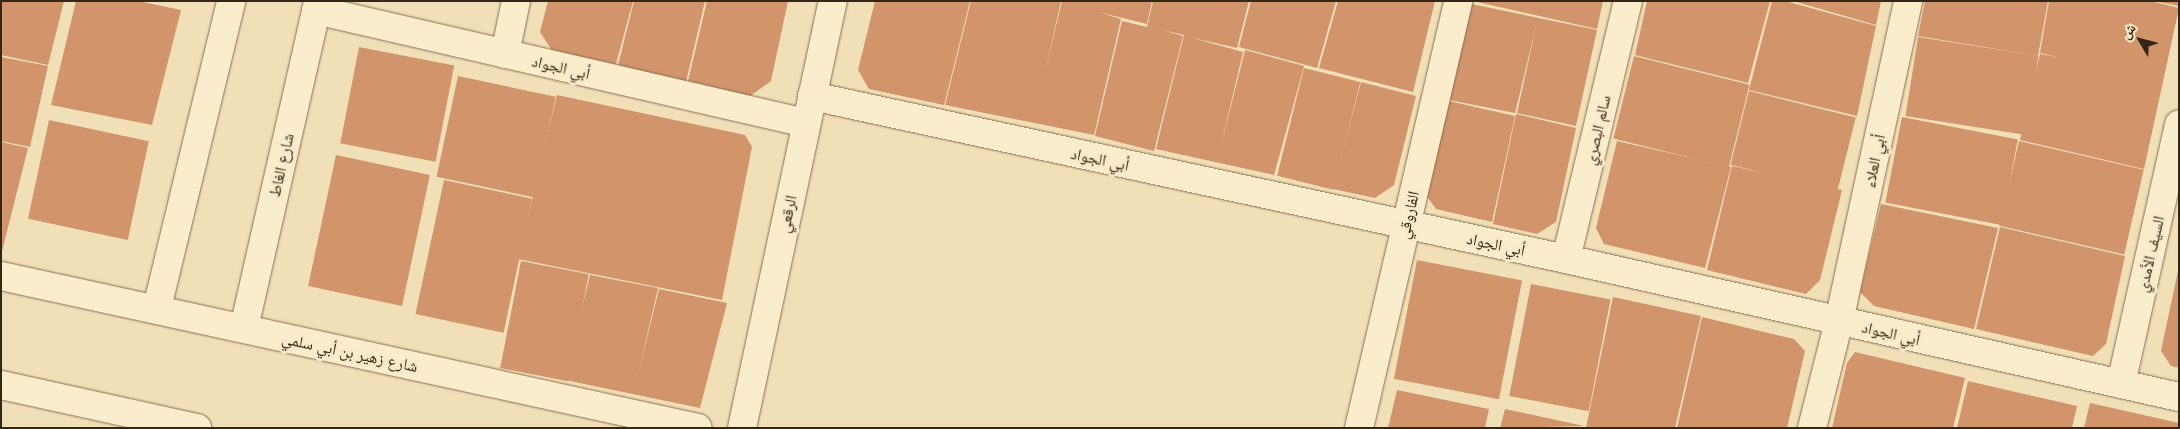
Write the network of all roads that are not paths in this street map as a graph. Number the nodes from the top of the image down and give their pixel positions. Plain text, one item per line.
1 (231, 1) edge
2 (516, 1) edge
3 (833, 1) edge
4 (1458, 1) edge
5 (1628, 1) edge
6 (1908, 1) edge
7 (317, 6) edge
8 (505, 54) junction
9 (812, 96) junction
10 (806, 123) junction
11 (2179, 124) edge
12 (1406, 225) junction
13 (1566, 259) junction
14 (1, 276) edge
15 (157, 308) junction
16 (1839, 321) junction
17 (244, 328) junction
18 (2121, 384) junction
19 (1, 385) edge
20 (2179, 397) edge
21 (197, 428) edge
22 (698, 428) edge
23 (742, 428) edge
24 (1359, 428) edge
25 (1812, 428) edge

1 - 15 street
2 - 8 street
3 - 9 street, الرقعي
4 - 12 street, الفاروقي
5 - 13 street, سالم البصري
6 - 16 street, أبي العلاء
7 - 8 street, أبي الجواد
7 - 17 street, شارع الغاط
8 - 10 street, أبي الجواد
9 - 10 street, الرقعي
9 - 12 street, أبي الجواد
10 - 23 street, الرقعي
11 - 18 street, السيف الأمدي
12 - 13 street, أبي الجواد
12 - 24 street, الفاروقي
13 - 16 street, أبي الجواد
14 - 15 street, شارع زهير بن أبي سلمي
15 - 17 street, شارع زهير بن أبي سلمي
16 - 18 street, أبي الجواد
16 - 25 street, أبي العلاء
17 - 22 street, شارع زهير بن أبي سلمي
18 - 20 street, أبي الجواد
19 - 21 street

